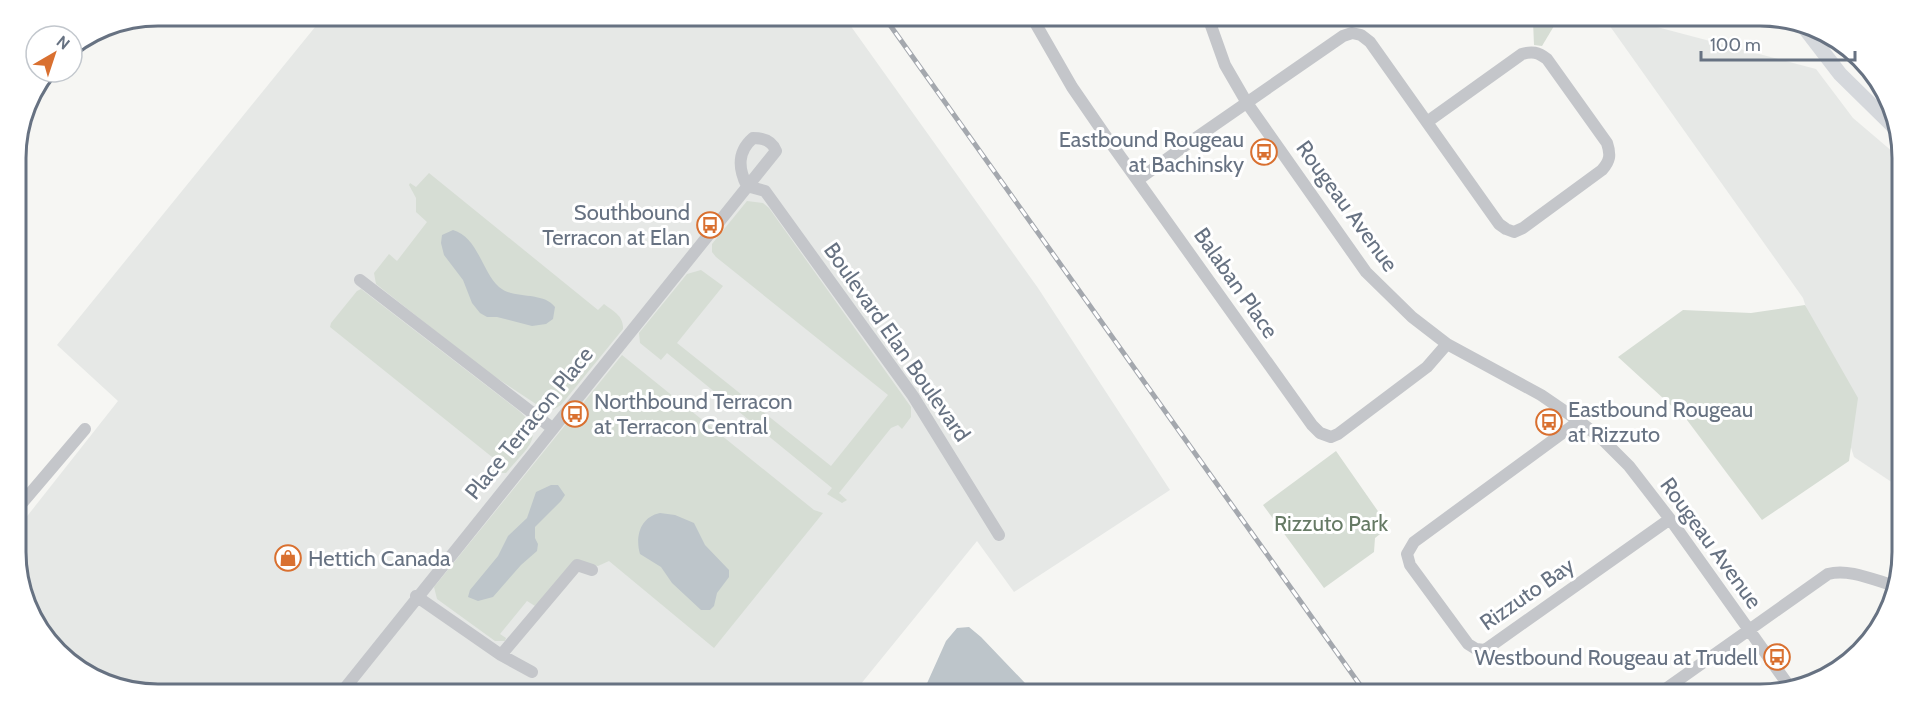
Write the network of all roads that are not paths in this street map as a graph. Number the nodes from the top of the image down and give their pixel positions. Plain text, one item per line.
1 (1037, 26) edge
2 (1211, 26) edge
3 (1811, 36) edge
4 (1247, 103) junction
5 (1885, 119) edge
6 (1427, 122) junction
7 (1138, 180) junction
8 (747, 186) joint
9 (360, 280) dead end
10 (1447, 344) junction
11 (1579, 421) junction
12 (552, 428) junction
13 (85, 429) dead end
14 (26, 498) edge
15 (1670, 519) junction
16 (999, 535) dead end
17 (592, 570) dead end
18 (1888, 584) edge
19 (416, 596) junction
20 (1749, 630) junction
21 (501, 655) junction
22 (532, 672) dead end
23 (1785, 681) edge
24 (1674, 683) edge
25 (348, 684) edge

1 - 7 street, Balaban Place
2 - 4 street, Rougeau Avenue
3 - 5 main road
4 - 6 street
4 - 7 street
4 - 10 street, Rougeau Avenue
6 - 6 street
7 - 10 street, Balaban Place
8 - 12 street, Place Terracon Place
8 - 16 street, Boulevard Elan Boulevard
9 - 12 street
10 - 11 street, Rougeau Avenue
11 - 15 street, Rougeau Avenue
11 - 15 street, Rizzuto Bay
12 - 19 street, Place Terracon Place
13 - 14 street
15 - 20 street, Rougeau Avenue
17 - 21 street
18 - 20 street
19 - 21 street
19 - 25 street, Place Terracon Place
20 - 23 street, Rougeau Avenue
20 - 24 street
21 - 22 street

